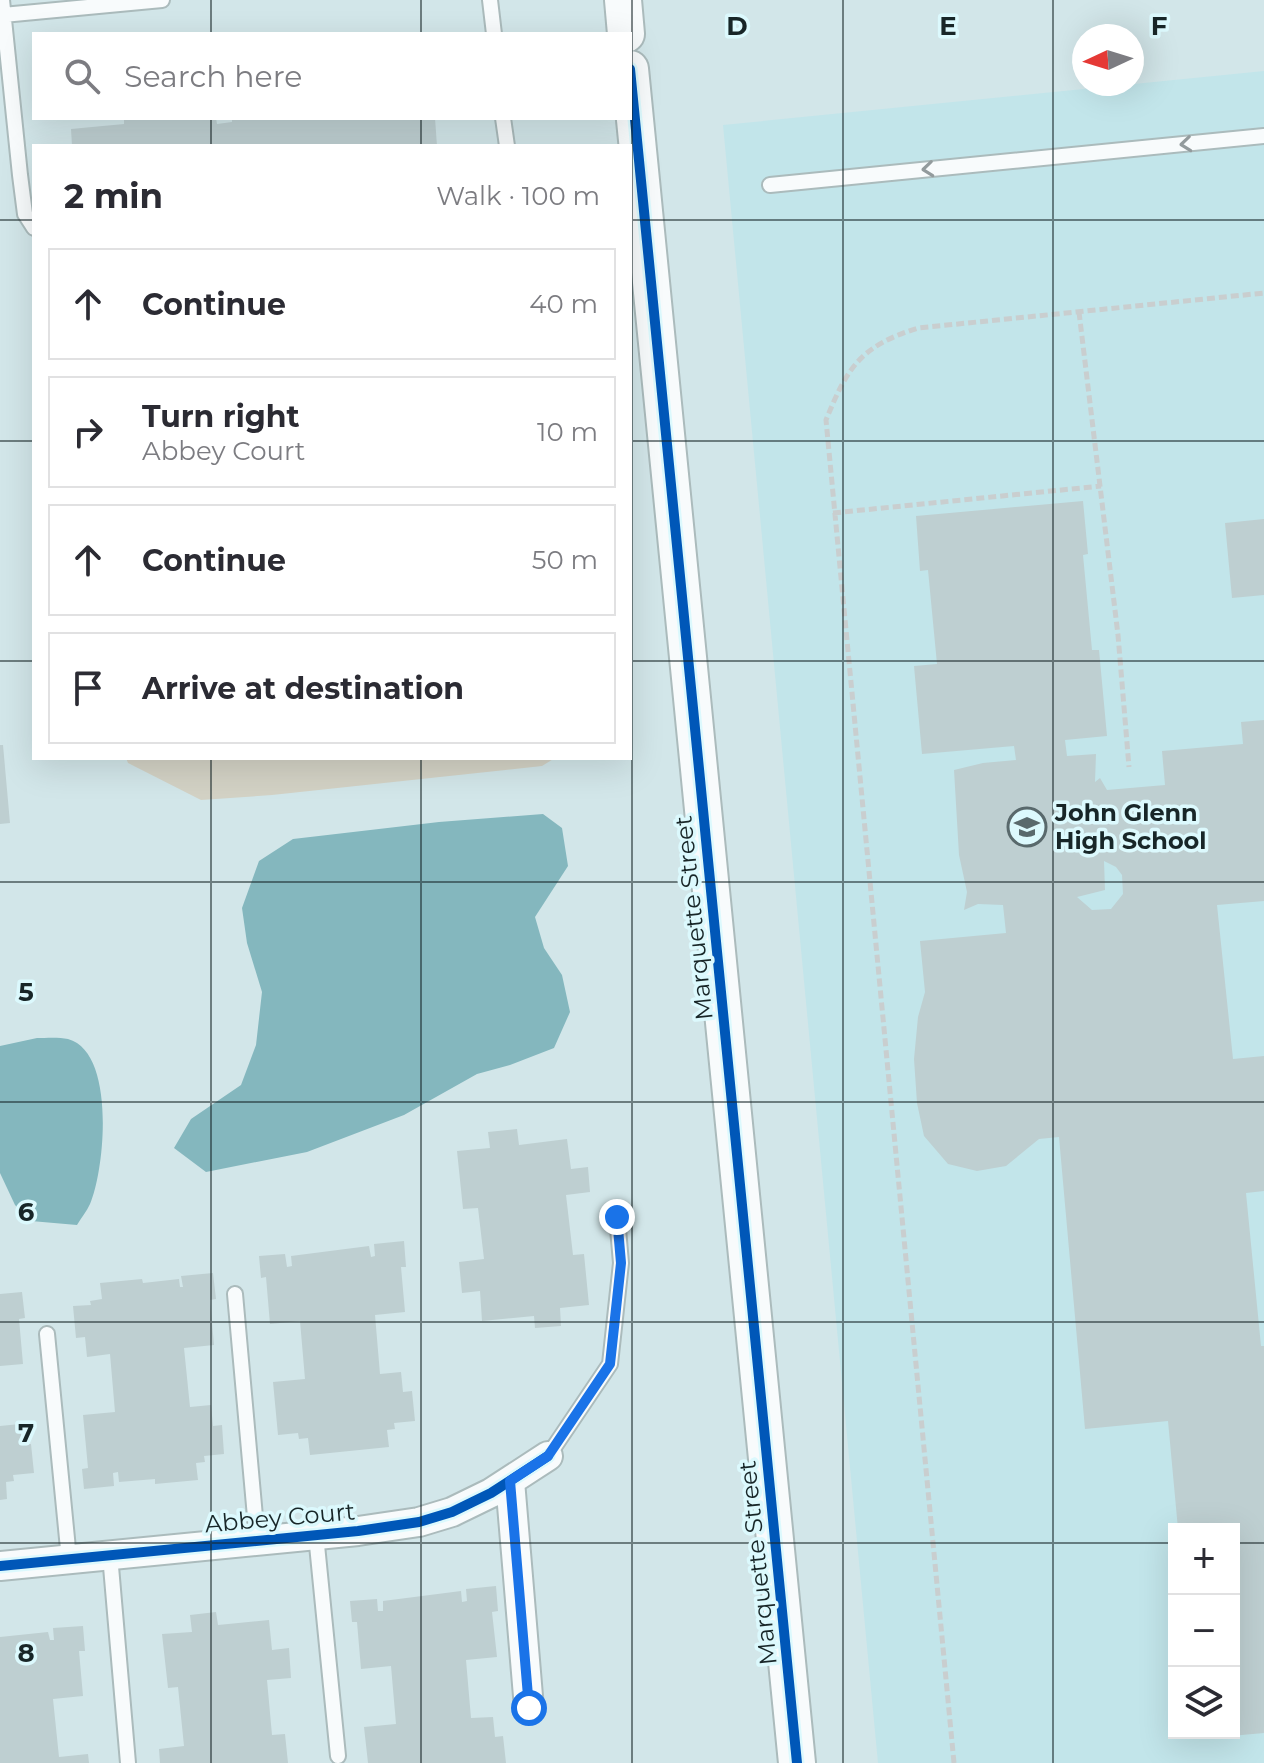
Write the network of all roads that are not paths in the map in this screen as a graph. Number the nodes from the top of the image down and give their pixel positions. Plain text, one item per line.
1 (162, 0) edge
2 (490, 0) edge
3 (623, 0) edge
4 (3, 8) edge
5 (494, 32) edge
6 (626, 32) edge
7 (632, 89) edge
8 (503, 120) edge
9 (1264, 136) edge
10 (507, 144) edge
11 (770, 185) dead end
12 (32, 225) edge
13 (617, 1217) dead end
14 (235, 1294) dead end
15 (47, 1334) dead end
16 (548, 1456) joint
17 (510, 1481) junction
18 (316, 1535) junction
19 (257, 1539) junction
20 (110, 1555) junction
21 (69, 1559) junction
22 (0, 1566) edge
23 (529, 1708) dead end
24 (338, 1756) dead end
25 (128, 1763) edge
26 (797, 1763) edge

1 - 4 lane
2 - 5 lane
3 - 6 street
4 - 12 lane
7 - 26 street, Marquette Street
8 - 10 lane
9 -> 11 lane
13 - 16 lane
14 - 19 lane
15 - 21 lane
16 - 17 street, Abbey Court
17 - 18 street, Abbey Court
17 - 23 street
18 - 19 street, Abbey Court
18 - 24 lane
19 - 20 street, Abbey Court
20 - 21 street, Abbey Court
20 - 25 lane
21 - 22 street, Abbey Court

